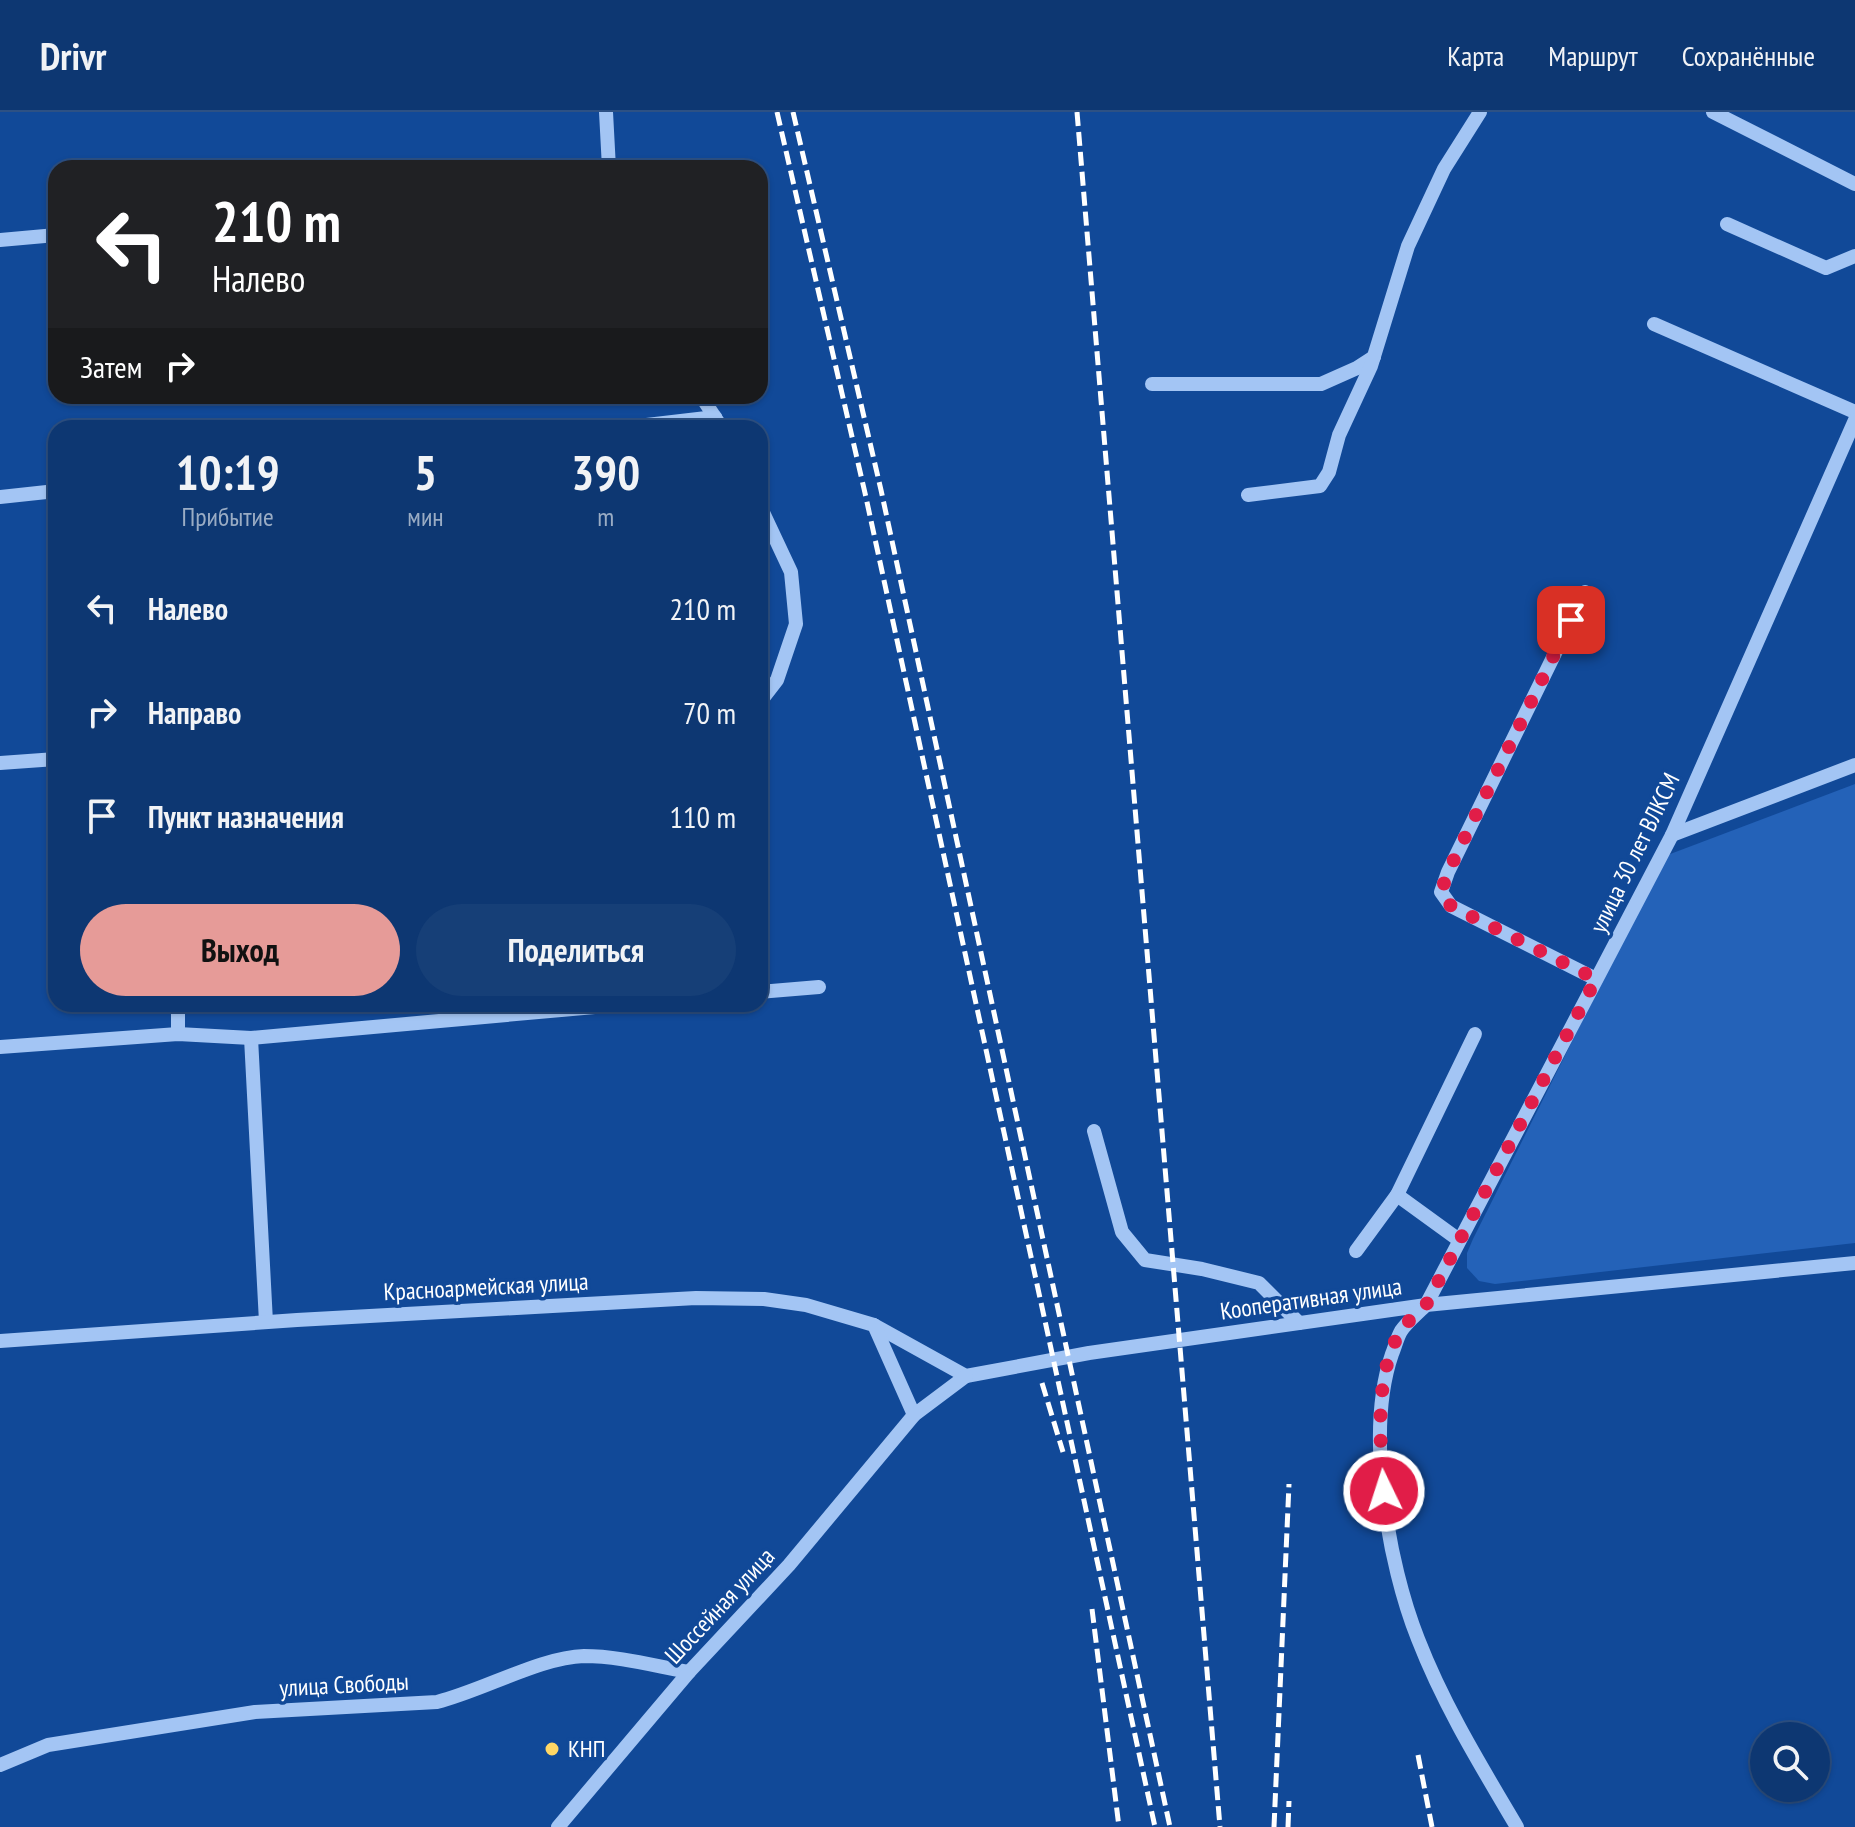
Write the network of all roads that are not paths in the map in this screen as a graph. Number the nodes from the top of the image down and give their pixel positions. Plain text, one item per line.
1 (606, 112) edge
2 (1480, 112) edge
3 (1713, 112) edge
4 (609, 160) edge
5 (1855, 184) edge
6 (1727, 224) dead end
7 (48, 236) edge
8 (0, 240) edge
9 (1855, 256) edge
10 (1654, 324) dead end
11 (1374, 357) junction
12 (1152, 384) dead end
13 (1855, 412) edge
14 (1855, 420) edge
15 (48, 492) edge
16 (1248, 495) dead end
17 (0, 497) edge
18 (768, 523) edge
19 (1585, 592) dead end
20 (768, 692) edge
21 (48, 760) edge
22 (0, 763) edge
23 (1855, 765) edge
24 (1672, 835) junction
25 (1596, 979) junction
26 (819, 987) dead end
27 (768, 991) edge
28 (178, 1012) edge
29 (539, 1012) edge
30 (178, 1034) junction
31 (1475, 1034) dead end
32 (251, 1038) junction
33 (0, 1047) edge
34 (1094, 1131) dead end
35 (1397, 1195) junction
36 (1459, 1240) junction
37 (1356, 1251) dead end
38 (1855, 1263) edge
39 (1426, 1305) junction
40 (266, 1322) junction
41 (1299, 1323) junction
42 (874, 1325) junction
43 (0, 1341) edge
44 (966, 1376) junction
45 (914, 1415) junction
46 (689, 1672) junction
47 (0, 1765) edge
48 (558, 1827) edge
49 (1517, 1827) edge

1 - 4 street
2 - 11 street
3 - 5 street
6 - 9 street
7 - 8 street
10 - 13 street
11 - 12 street
11 - 16 street
14 - 24 street, улица 30 лет ВЛКСМ
15 - 17 street
18 - 20 street
19 - 25 street
21 - 22 street
23 - 24 street
24 - 25 street, улица 30 лет ВЛКСМ
25 - 36 street, улица 30 лет ВЛКСМ
26 - 27 street
28 - 30 street
29 - 32 street
30 - 32 street
30 - 33 street
31 - 35 street
32 - 40 street
34 - 41 street
35 - 36 street
35 - 37 street
36 - 39 street, улица 30 лет ВЛКСМ
38 - 39 street, Кооперативная улица
39 - 41 street, Кооперативная улица
39 - 49 street, улица 30 лет ВЛКСМ
40 - 42 street, Красноармейская улица
40 - 43 street, Красноармейская улица
41 - 44 street, Кооперативная улица
42 - 44 street
42 - 45 street
44 - 45 street, Кооперативная улица
45 - 46 street, Шоссейная улица
46 - 47 street, улица Свободы
46 - 48 street, Шоссейная улица

